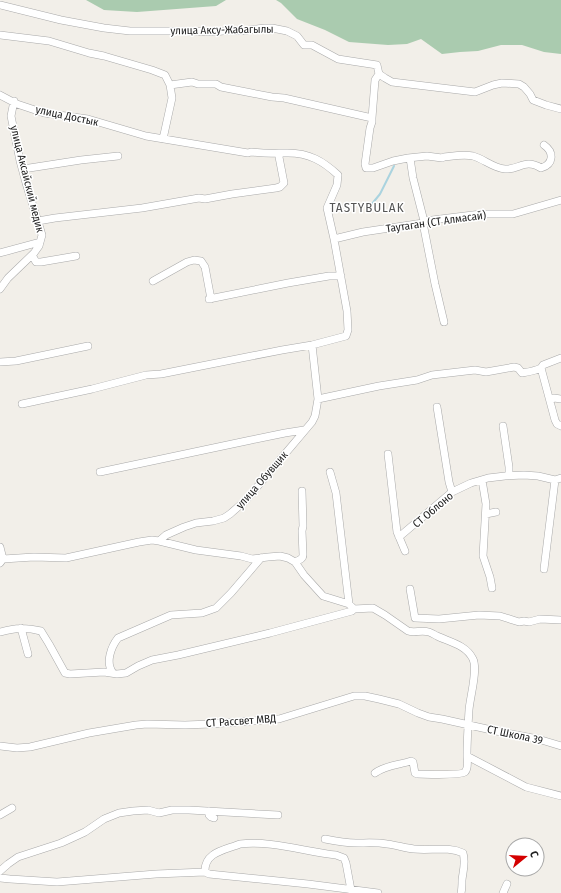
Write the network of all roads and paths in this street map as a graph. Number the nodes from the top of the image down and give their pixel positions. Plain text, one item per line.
1 (0, 5) edge
2 (0, 35) edge
3 (379, 74) junction
4 (170, 85) junction
5 (0, 95) edge
6 (14, 102) junction
7 (561, 110) edge
8 (372, 118) junction
9 (163, 139) junction
10 (544, 145) dead end
11 (280, 154) junction
12 (118, 156) dead end
13 (410, 158) junction
14 (22, 169) junction
15 (561, 200) edge
16 (38, 221) junction
17 (424, 222) junction
18 (334, 239) junction
19 (40, 242) junction
20 (0, 253) edge
21 (32, 255) junction
22 (76, 256) dead end
23 (341, 276) junction
24 (2, 280) edge
25 (153, 281) dead end
26 (0, 289) edge
27 (444, 322) dead end
28 (312, 345) junction
29 (88, 346) dead end
30 (561, 358) edge
31 (0, 362) edge
32 (541, 368) junction
33 (318, 399) junction
34 (561, 399) edge
35 (550, 400) junction
36 (22, 404) dead end
37 (437, 407) dead end
38 (503, 426) dead end
39 (561, 426) edge
40 (304, 430) junction
41 (388, 454) dead end
42 (100, 472) dead end
43 (330, 472) dead end
44 (509, 476) junction
45 (558, 479) edge
46 (482, 480) junction
47 (302, 491) dead end
48 (452, 492) junction
49 (496, 512) dead end
50 (486, 514) junction
51 (399, 537) junction
52 (159, 541) junction
53 (0, 547) edge
54 (405, 550) dead end
55 (260, 558) junction
56 (2, 561) edge
57 (295, 562) junction
58 (544, 569) dead end
59 (492, 588) dead end
60 (410, 589) dead end
61 (351, 607) junction
62 (561, 620) edge
63 (21, 628) junction
64 (0, 632) edge
65 (28, 654) dead end
66 (113, 673) junction
67 (469, 725) junction
68 (4, 746) edge
69 (561, 746) edge
70 (467, 756) junction
71 (375, 773) dead end
72 (561, 796) edge
73 (12, 808) dead end
74 (209, 811) junction
75 (0, 815) edge
76 (278, 815) dead end
77 (214, 818) dead end
78 (325, 839) dead end
79 (0, 871) edge
80 (205, 872) junction
81 (0, 878) edge
82 (507, 884) dead end
83 (351, 890) junction
84 (378, 893) edge
85 (461, 893) edge
86 (504, 893) edge

1 - 3 street, улица Аксу-Жабагылы
2 - 4 street
3 - 7 street, улица Аксу-Жабагылы
3 - 8 street
4 - 8 street
4 - 9 street
5 - 6 street, улица Достык
6 - 9 street, улица Достык
6 - 14 street, улица Аксайский медик
8 - 13 street
9 - 11 street, улица Достык
10 - 13 street
11 - 16 street
11 - 18 street, улица Достык
12 - 14 street
13 - 17 street
14 - 16 street, улица Аксайский медик
15 - 17 street, Таутаган (СТ Алмасай)
16 - 19 street, улица Аксайский медик
17 - 18 street, Таутаган (СТ Алмасай)
17 - 27 street
18 - 23 street
19 - 20 street
19 - 21 street, улица Аксайский медик
21 - 22 street
21 - 24 street, улица Аксайский медик
23 - 25 street
23 - 28 street
24 - 26 street, улица Аксайский медик
28 - 33 street, улица Обувщик
28 - 36 street
29 - 31 street
30 - 32 street
32 - 33 street
32 - 35 street
33 - 40 street, улица Обувщик
34 - 35 street
35 - 39 street
37 - 48 street
38 - 44 street
40 - 42 street
40 - 52 street, улица Обувщик
41 - 51 street
43 - 61 street
44 - 45 street, СТ Облоно
44 - 46 street, СТ Облоно
45 - 58 street
46 - 48 street, СТ Облоно
46 - 50 street
47 - 57 street
48 - 51 street, СТ Облоно
49 - 50 street
50 - 59 street
51 - 54 street
52 - 55 street
52 - 56 street, улица Обувщик
53 - 56 street
55 - 57 street
55 - 66 street
57 - 61 street
60 - 62 street
61 - 66 street
61 - 67 street
63 - 64 street
63 - 65 street
63 - 66 street
67 - 68 street, СТ Рассвет МВД
67 - 69 street, СТ Школа 39
67 - 70 street
70 - 71 street
70 - 72 street
73 - 75 street
74 - 76 street
74 - 77 street
74 - 79 street
78 - 85 street
80 - 81 street
80 - 83 street
80 - 83 street
82 - 86 street
83 - 84 street

